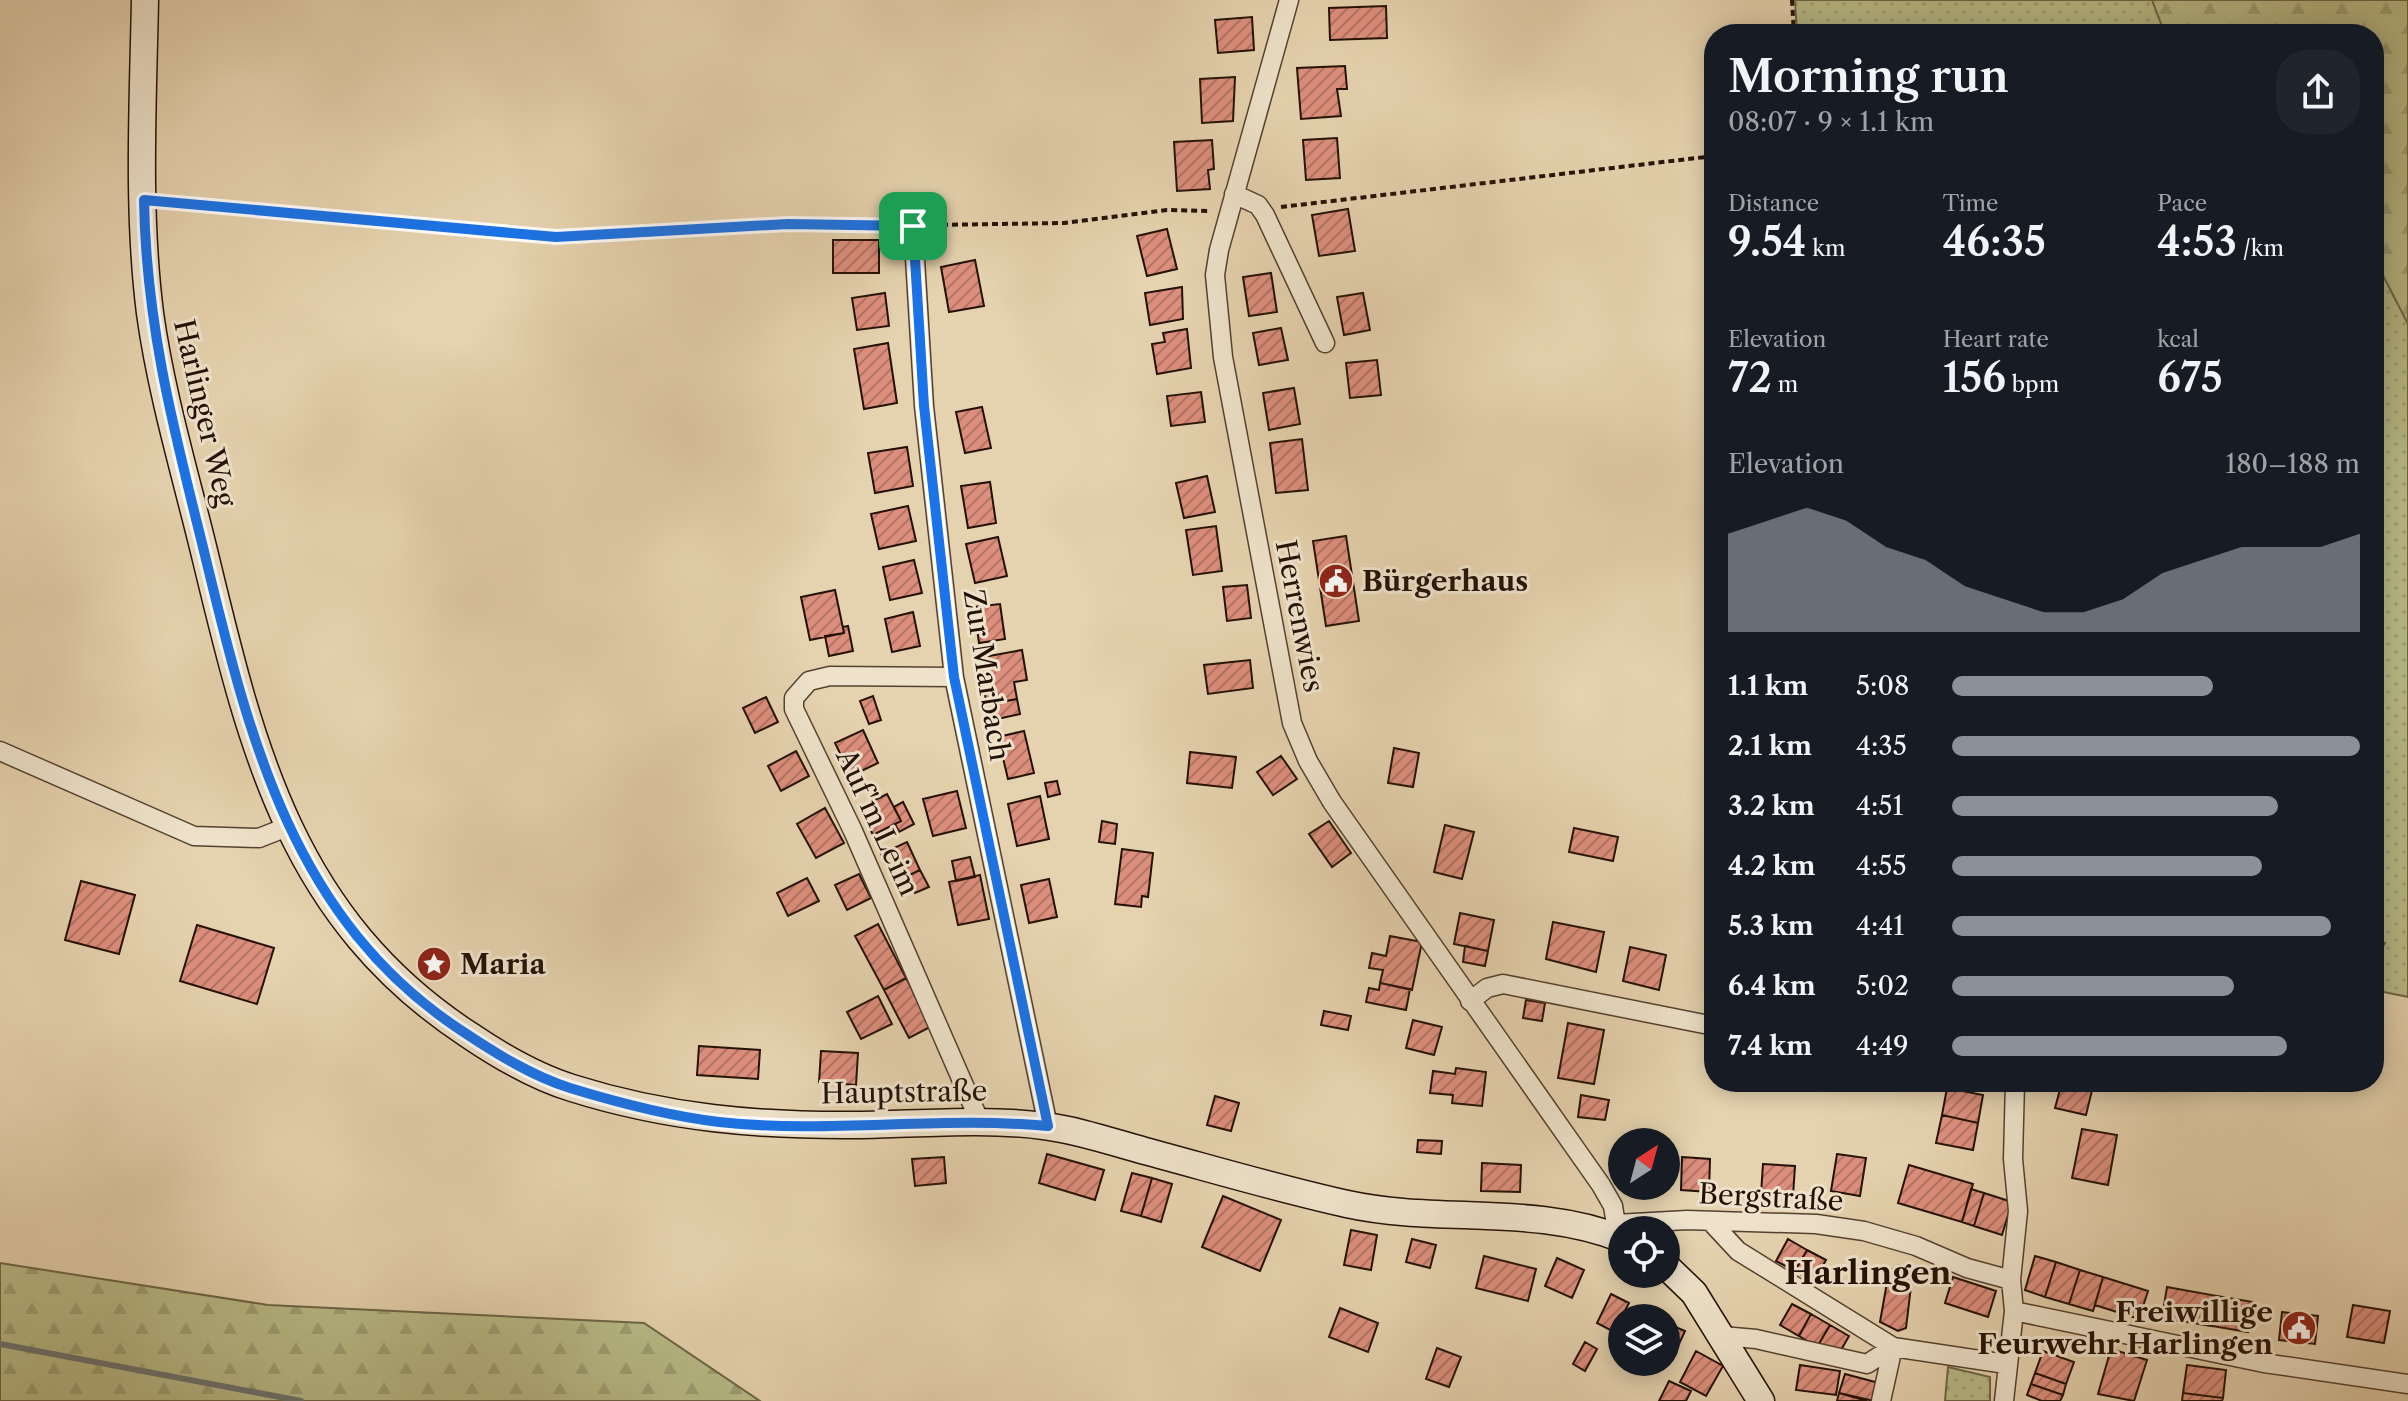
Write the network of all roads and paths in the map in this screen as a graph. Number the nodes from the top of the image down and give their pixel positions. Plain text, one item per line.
1 (145, 0) edge
2 (1289, 0) edge
3 (1792, 0) edge
4 (1793, 24) edge
5 (1704, 157) edge
6 (1234, 194) junction
7 (144, 200) junction
8 (1229, 213) junction
9 (1265, 215) junction
10 (913, 226) junction
11 (1325, 343) dead end
12 (954, 677) junction
13 (0, 751) edge
14 (287, 827) junction
15 (1470, 1001) junction
16 (1704, 1024) edge
17 (2015, 1092) edge
18 (980, 1122) junction
19 (1048, 1126) junction
20 (1615, 1216) edge
21 (1680, 1221) edge
22 (1712, 1223) junction
23 (1608, 1231) edge
24 (1680, 1280) edge
25 (2011, 1280) junction
26 (2014, 1311) junction
27 (1722, 1336) junction
28 (1893, 1347) junction
29 (2006, 1364) junction
30 (2408, 1384) edge
31 (1761, 1401) edge
32 (1881, 1401) edge
33 (2004, 1401) edge

1 - 7 street, Harlinger Weg
2 - 6 street, Herrenwies
3 - 4 path
5 - 9 path
6 - 8 street, Herrenwies
6 - 9 street
7 - 10 path
7 - 14 street, Harlinger Weg
8 - 10 path
8 - 15 street, Herrenwies
9 - 11 street
10 - 12 street, Zur Marbach
12 - 18 street, Auf'm Leim
12 - 19 street, Zur Marbach
13 - 14 street
14 - 18 street, Hauptstraße
15 - 16 street
15 - 20 street, Herrenwies
17 - 25 street
18 - 19 street, Hauptstraße
19 - 23 street, Hauptstraße
21 - 22 street, Bergstraße
22 - 25 street, Bergstraße
22 - 28 street
24 - 27 street
25 - 26 street
26 - 29 street
26 - 30 street
27 - 28 street
27 - 31 street
28 - 29 street
28 - 32 street
29 - 33 street

